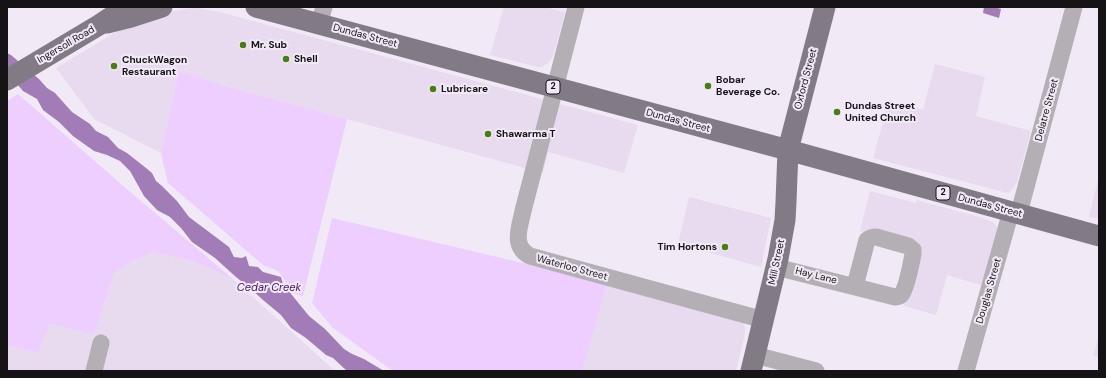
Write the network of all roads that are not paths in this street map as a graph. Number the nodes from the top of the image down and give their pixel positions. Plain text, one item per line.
1 (123, 7) edge
2 (162, 7) edge
3 (256, 7) edge
4 (576, 7) edge
5 (825, 7) edge
6 (1074, 7) edge
7 (100, 16) edge
8 (321, 16) edge
9 (8, 79) edge
10 (554, 87) junction
11 (788, 150) junction
12 (1015, 212) junction
13 (1099, 236) edge
14 (776, 266) junction
15 (855, 286) dead end
16 (764, 320) junction
17 (101, 343) dead end
18 (753, 363) edge
19 (94, 371) edge
20 (816, 371) edge
21 (966, 371) edge

1 - 7 main road, Ingersoll Road
2 - 7 main road
3 - 8 main road, Dundas Street / 2
4 - 10 street
5 - 11 main road, Oxford Street
6 - 12 street, Delatre Street
7 - 9 main road, Ingersoll Road
8 - 10 main road, Dundas Street / 2
10 - 11 main road, Dundas Street / 2
10 - 16 street, Waterloo Street
11 - 12 main road, Dundas Street / 2
11 - 14 main road, Mill Street
12 - 13 main road, Dundas Street / 2
12 - 21 street, Douglas Street
14 - 15 street, Hay Lane
14 - 16 main road, Mill Street
16 - 18 main road, Mill Street
17 - 19 street
18 - 20 street

